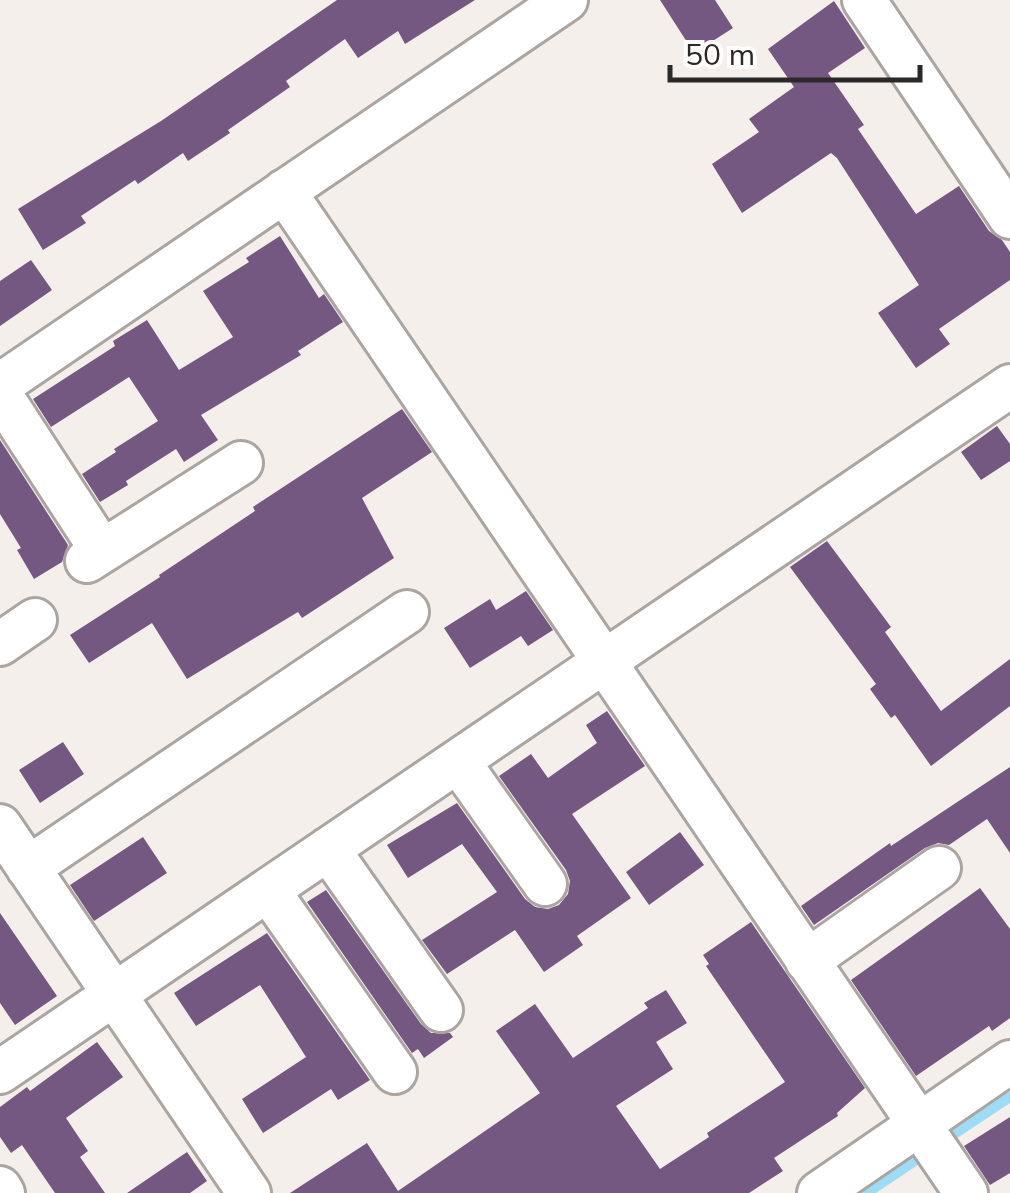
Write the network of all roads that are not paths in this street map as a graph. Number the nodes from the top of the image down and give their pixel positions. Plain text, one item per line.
1 (566, 0) edge
2 (864, 0) edge
3 (284, 192) junction
4 (1010, 217) edge
5 (0, 385) edge
6 (1010, 386) edge
7 (0, 394) edge
8 (241, 462) dead end
9 (407, 612) dead end
10 (35, 620) dead end
11 (0, 644) edge
12 (604, 662) junction
13 (458, 761) junction
14 (0, 826) edge
15 (328, 849) junction
16 (28, 868) junction
17 (938, 868) dead end
18 (546, 884) dead end
19 (268, 890) junction
20 (807, 960) junction
21 (113, 995) junction
22 (441, 1010) dead end
23 (1010, 1062) edge
24 (0, 1072) edge
25 (394, 1072) dead end
26 (920, 1124) junction
27 (248, 1193) edge
28 (819, 1193) edge
29 (966, 1193) edge

1 - 3 street
2 - 4 street
3 - 5 street
3 - 12 street
6 - 12 street
7 - 8 street
9 - 16 street
10 - 11 street
12 - 13 street
12 - 20 street
13 - 15 street
13 - 18 street
14 - 16 street
15 - 19 street
15 - 22 street
16 - 21 street
17 - 20 street
19 - 21 street
19 - 25 street
20 - 26 street
21 - 24 street
21 - 27 street
23 - 26 street
26 - 28 street
26 - 29 street

